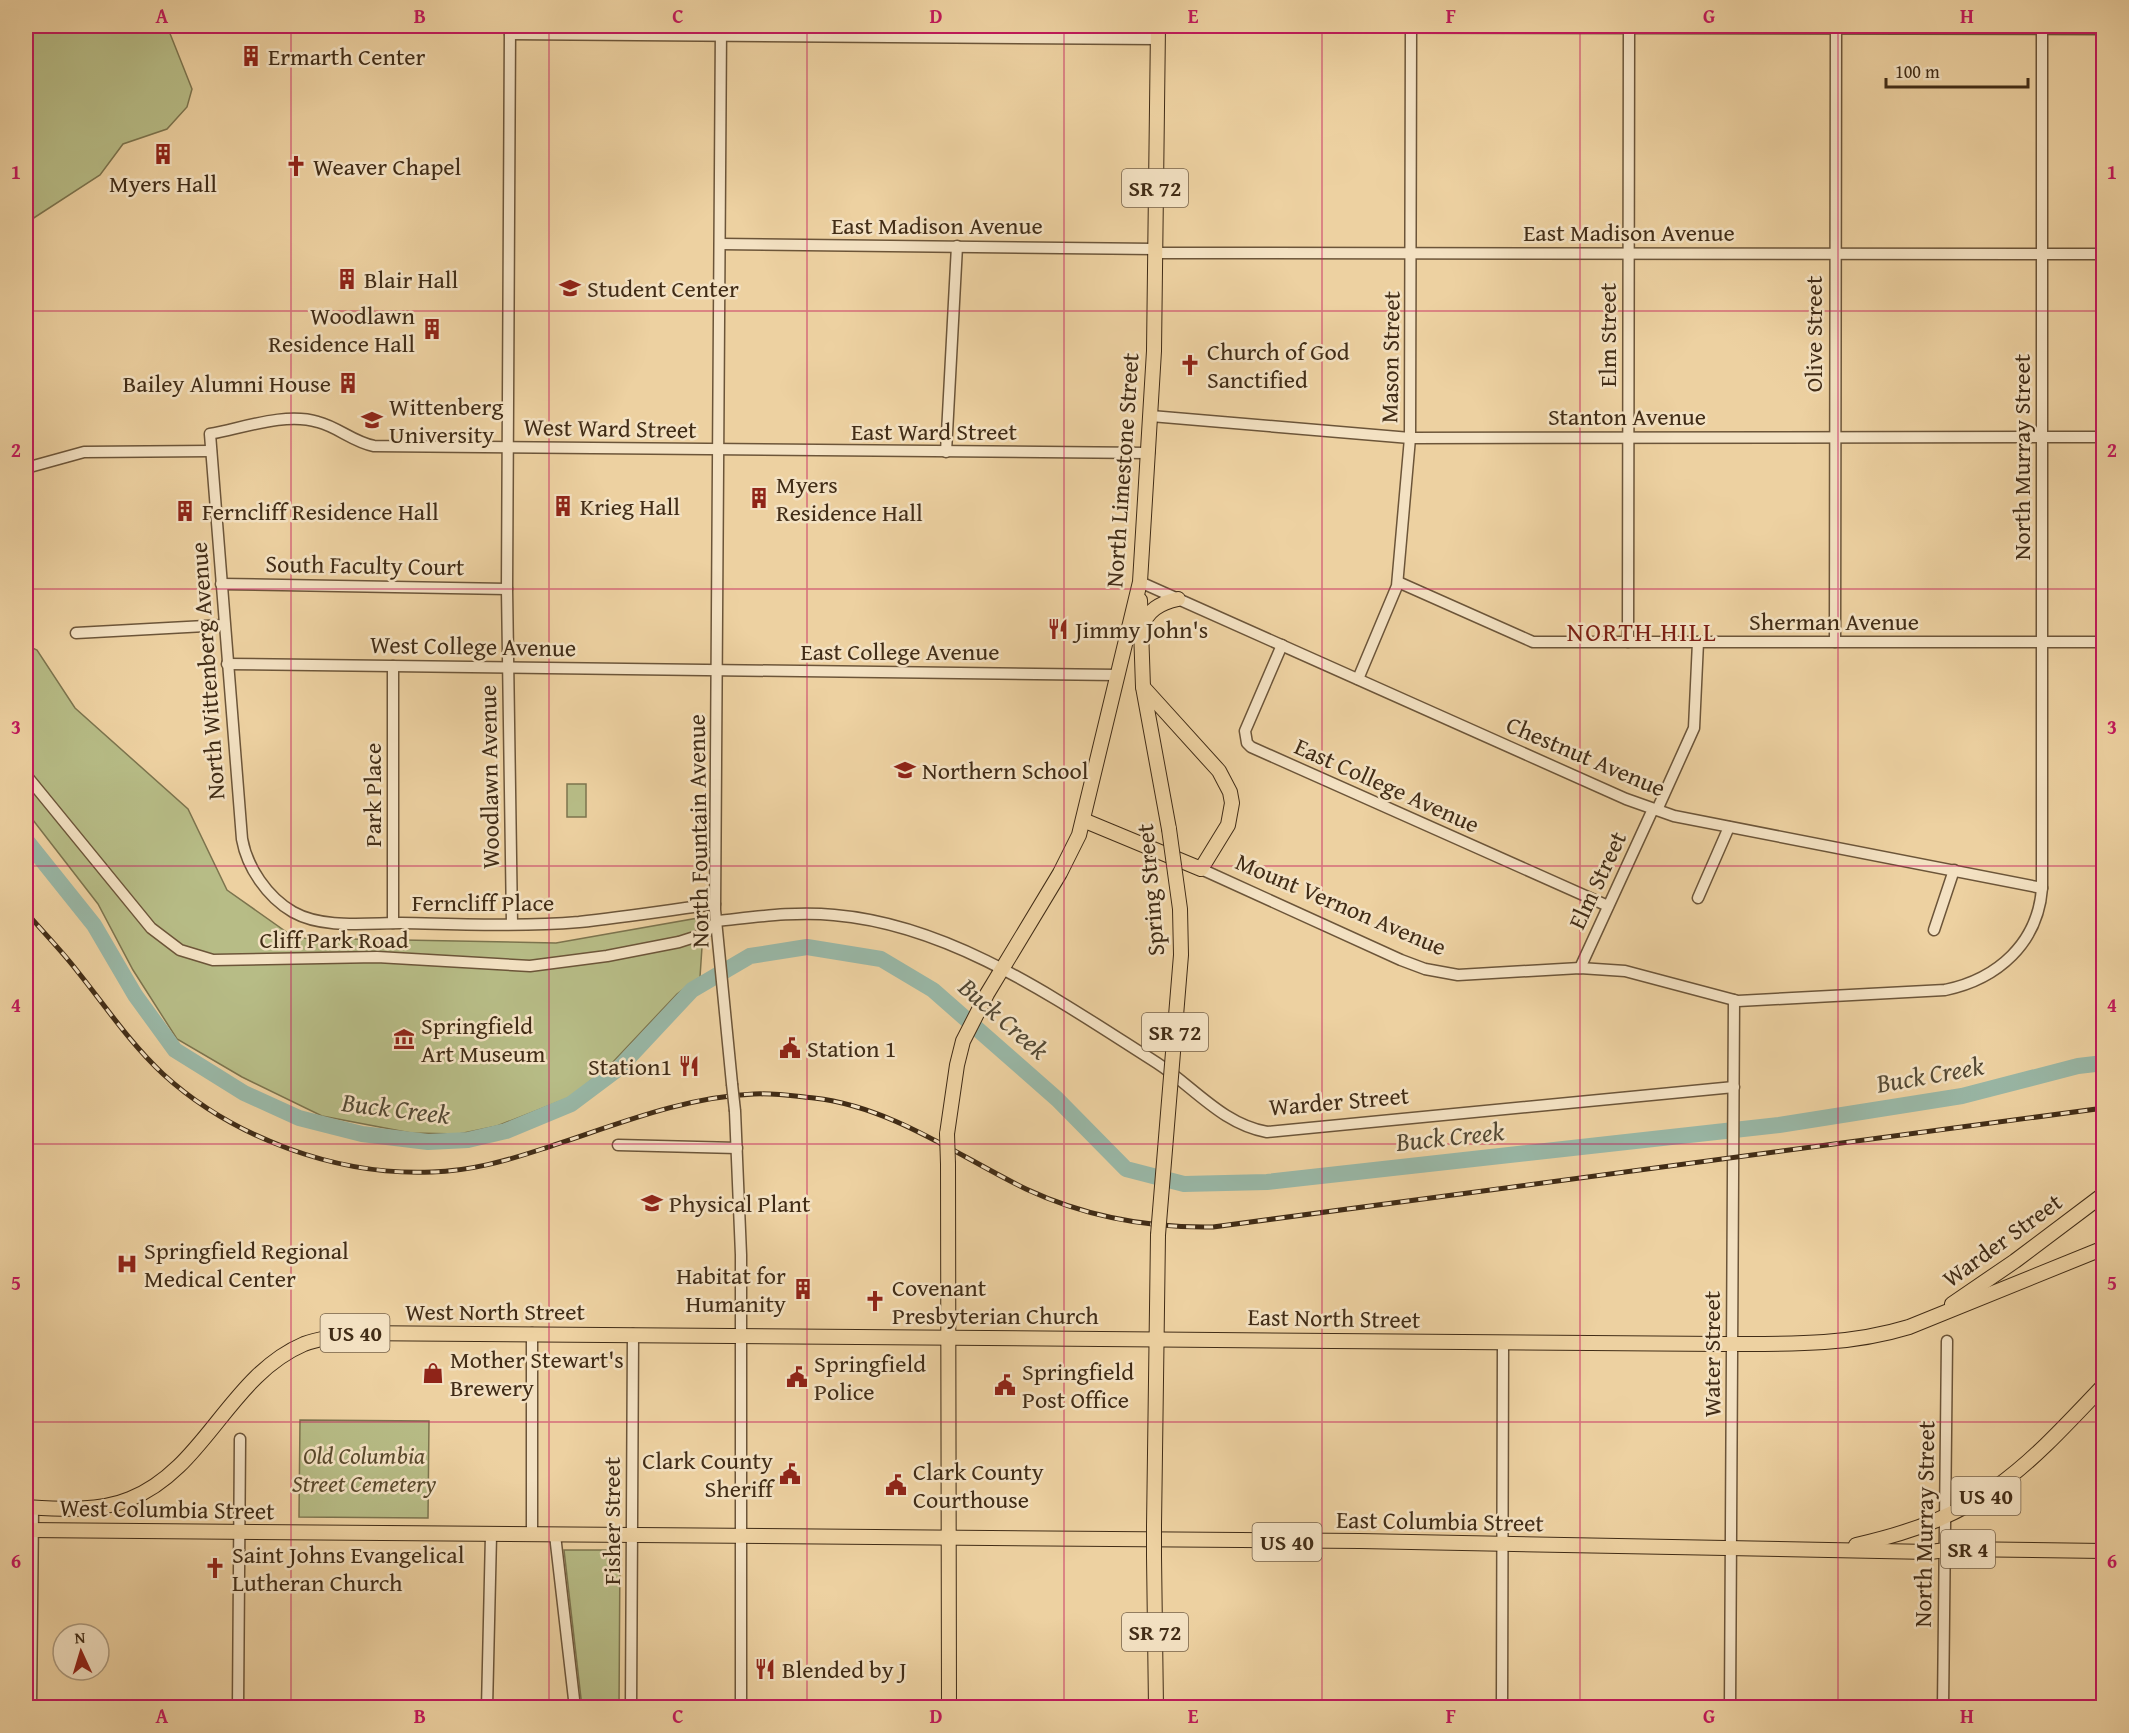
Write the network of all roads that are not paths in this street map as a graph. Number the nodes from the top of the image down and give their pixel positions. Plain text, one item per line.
1 (1411, 26) edge
2 (1836, 27) edge
3 (2042, 27) edge
4 (1629, 28) junction
5 (2103, 29) edge
6 (510, 30) edge
7 (721, 30) edge
8 (1158, 30) edge
9 (720, 244) junction
10 (957, 246) junction
11 (1155, 251) junction
12 (1412, 252) junction
13 (1628, 253) junction
14 (1834, 254) junction
15 (2042, 254) junction
16 (2103, 254) edge
17 (1151, 416) junction
18 (1628, 437) junction
19 (1834, 437) junction
20 (2042, 437) junction
21 (2103, 437) edge
22 (1410, 438) junction
23 (509, 448) junction
24 (211, 451) junction
25 (719, 451) junction
26 (946, 452) junction
27 (1149, 453) junction
28 (26, 468) edge
29 (1140, 582) junction
30 (1398, 582) junction
31 (221, 584) junction
32 (507, 589) junction
33 (1178, 599) junction
34 (224, 625) junction
35 (76, 633) dead end
36 (1140, 634) junction
37 (1628, 642) junction
38 (1698, 642) junction
39 (1835, 642) junction
40 (2043, 642) junction
41 (2103, 642) edge
42 (1282, 645) junction
43 (227, 664) junction
44 (393, 666) junction
45 (508, 667) junction
46 (718, 670) junction
47 (1117, 675) junction
48 (1358, 679) junction
49 (1143, 687) junction
50 (26, 775) edge
51 (1655, 810) junction
52 (1083, 820) junction
53 (1729, 827) junction
54 (1202, 869) junction
55 (1954, 870) junction
56 (262, 883) joint
57 (2042, 888) junction
58 (1698, 898) dead end
59 (715, 904) junction
60 (1608, 906) junction
61 (717, 921) junction
62 (393, 923) junction
63 (512, 924) junction
64 (1934, 930) dead end
65 (1580, 968) junction
66 (1003, 970) junction
67 (1911, 992) joint
68 (1734, 1000) junction
69 (1734, 1087) junction
70 (618, 1145) dead end
71 (737, 1148) junction
72 (2103, 1194) edge
73 (2103, 1248) edge
74 (1925, 1321) junction
75 (532, 1333) junction
76 (633, 1334) junction
77 (740, 1335) junction
78 (949, 1338) junction
79 (1156, 1340) junction
80 (1947, 1341) dead end
81 (1503, 1343) junction
82 (1733, 1344) junction
83 (2103, 1385) edge
84 (240, 1439) dead end
85 (29, 1508) edge
86 (1946, 1518) junction
87 (29, 1530) edge
88 (239, 1532) junction
89 (491, 1535) junction
90 (532, 1535) junction
91 (555, 1535) junction
92 (631, 1536) junction
93 (740, 1537) junction
94 (949, 1539) junction
95 (1502, 1545) junction
96 (1731, 1547) junction
97 (1946, 1549) junction
98 (1833, 1550) junction
99 (2103, 1551) edge
100 (31, 1707) edge
101 (238, 1707) edge
102 (487, 1707) edge
103 (575, 1707) edge
104 (631, 1707) edge
105 (741, 1707) edge
106 (949, 1707) edge
107 (1156, 1707) edge
108 (1502, 1707) edge
109 (1730, 1707) edge
110 (1943, 1707) edge

1 - 4 street
1 - 8 street
1 - 12 street, Mason Street
2 - 3 street
2 - 4 street
2 - 14 street, Olive Street
3 - 5 street
3 - 15 street, North Murray Street
4 - 13 street, Elm Street
6 - 7 street
6 - 23 street, Woodlawn Avenue
7 - 8 street
7 - 9 street, North Fountain Avenue
8 - 11 main road, North Limestone Street / SR 72
9 - 10 street, East Madison Avenue
9 - 25 street, North Fountain Avenue
10 - 11 street, East Madison Avenue
10 - 26 street
11 - 12 street, East Madison Avenue
11 - 17 main road, North Limestone Street / SR 72
12 - 13 street, East Madison Avenue
12 - 22 street, Mason Street
13 - 14 street, East Madison Avenue
13 - 18 street, Elm Street
14 - 15 street, East Madison Avenue
14 - 19 street, Olive Street
15 - 16 street, East Madison Avenue
15 - 20 street, North Murray Street
17 - 22 street, Stanton Avenue
17 - 27 main road, North Limestone Street / SR 72
18 - 19 street, Stanton Avenue
18 - 22 street, Stanton Avenue
18 - 37 street, Elm Street
19 - 20 street, Stanton Avenue
19 - 39 street, Olive Street
20 - 21 street, Stanton Avenue
20 - 40 street, North Murray Street
22 - 30 street, Mason Street
23 - 24 street, West Ward Street
23 - 25 street, West Ward Street
23 - 32 street, Woodlawn Avenue
24 - 28 street
24 - 31 street, North Wittenberg Avenue
25 - 26 street, East Ward Street
25 - 46 street, North Fountain Avenue
26 - 27 street, East Ward Street
27 - 29 main road, North Limestone Street / SR 72
29 - 33 street, Chestnut Avenue
29 - 36 main road, Spring Street / SR 72
29 - 47 main road, North Limestone Street
30 - 37 street, Sherman Avenue
30 - 48 street, Mason Street
31 - 32 street, South Faculty Court
31 - 34 street, North Wittenberg Avenue
32 - 45 street, Woodlawn Avenue
33 - 36 main road
33 - 42 street, Chestnut Avenue
34 - 35 street
34 - 43 street, North Wittenberg Avenue
36 - 49 main road, Spring Street / SR 72
37 - 38 street, Sherman Avenue
38 - 39 street, Sherman Avenue
38 - 51 street, Elm Street
39 - 40 street, Sherman Avenue
40 - 41 street, Sherman Avenue
40 - 57 street, North Murray Street
42 - 48 street, Chestnut Avenue
42 - 60 street, East College Avenue
43 - 44 street, West College Avenue
43 - 56 street, North Wittenberg Avenue
44 - 45 street, West College Avenue
44 - 62 street, Park Place
45 - 46 street, West College Avenue
45 - 63 street, Woodlawn Avenue
46 - 47 street, East College Avenue
46 - 59 street, North Fountain Avenue
47 - 52 main road, North Limestone Street
48 - 51 street, Chestnut Avenue
49 - 54 main road
49 - 79 main road, Spring Street / SR 72, bridge
50 - 61 street, Cliff Park Road
51 - 53 street, Chestnut Avenue
51 - 60 street, Elm Street
52 - 54 main road, Mount Vernon Avenue
52 - 66 main road, North Limestone Street
53 - 55 street, Chestnut Avenue
53 - 58 street
54 - 65 street, Mount Vernon Avenue
55 - 57 street, Chestnut Avenue
55 - 64 street
56 - 62 street, Ferncliff Place
57 - 67 street, North Murray Street
59 - 61 street, North Fountain Avenue
59 - 63 street, Ferncliff Place
60 - 65 street, Elm Street
61 - 66 street, Warder Street
61 - 71 street, North Fountain Avenue, bridge
62 - 63 street, Ferncliff Place
65 - 68 street, Mount Vernon Avenue
66 - 69 street, Warder Street
66 - 78 main road, North Limestone Street, bridge
67 - 68 street, Mount Vernon Avenue
68 - 69 street, Water Street
69 - 82 street, Water Street
70 - 71 street
71 - 77 street, North Fountain Avenue
72 - 74 main road, Warder Street
73 - 74 main road, US 40
74 - 82 main road, East North Street / US 40
75 - 76 main road, West North Street / US 40
75 - 85 main road, West North Street / US 40
75 - 90 street
76 - 77 main road, West North Street / US 40
76 - 92 street, Fisher Street
77 - 78 main road, East North Street / US 40
77 - 93 street, North Fountain Avenue
78 - 79 main road, East North Street / US 40
78 - 94 main road, North Limestone Street
79 - 81 main road, East North Street / US 40
79 - 107 main road, SR 72, bridge
80 - 86 street, North Murray Street
81 - 82 main road, East North Street / US 40
81 - 95 street
82 - 96 street, Water Street
83 - 86 main road, US 40
84 - 88 street
85 - 87 street
86 - 97 street, North Murray Street
86 - 98 main road, US 40
87 - 88 main road, West Columbia Street / US 40
87 - 100 street
88 - 89 main road, West Columbia Street / US 40
88 - 101 street
89 - 90 main road, West Columbia Street / US 40
89 - 102 street
90 - 91 main road, West Columbia Street / US 40
91 - 92 main road, West Columbia Street / US 40
91 - 103 street
92 - 93 main road, West Columbia Street / US 40
92 - 104 street, Fisher Street
93 - 94 main road, East Columbia Street / US 40
93 - 105 street, North Fountain Avenue
94 - 95 main road, East Columbia Street / US 40
94 - 106 main road, North Limestone Street
95 - 96 main road, East Columbia Street / US 40
95 - 108 street
96 - 98 main road, East Columbia Street / US 40
96 - 109 street, Water Street
97 - 98 main road, East Columbia Street / SR 4
97 - 99 main road, East Columbia Street / SR 4
97 - 110 street, North Murray Street

